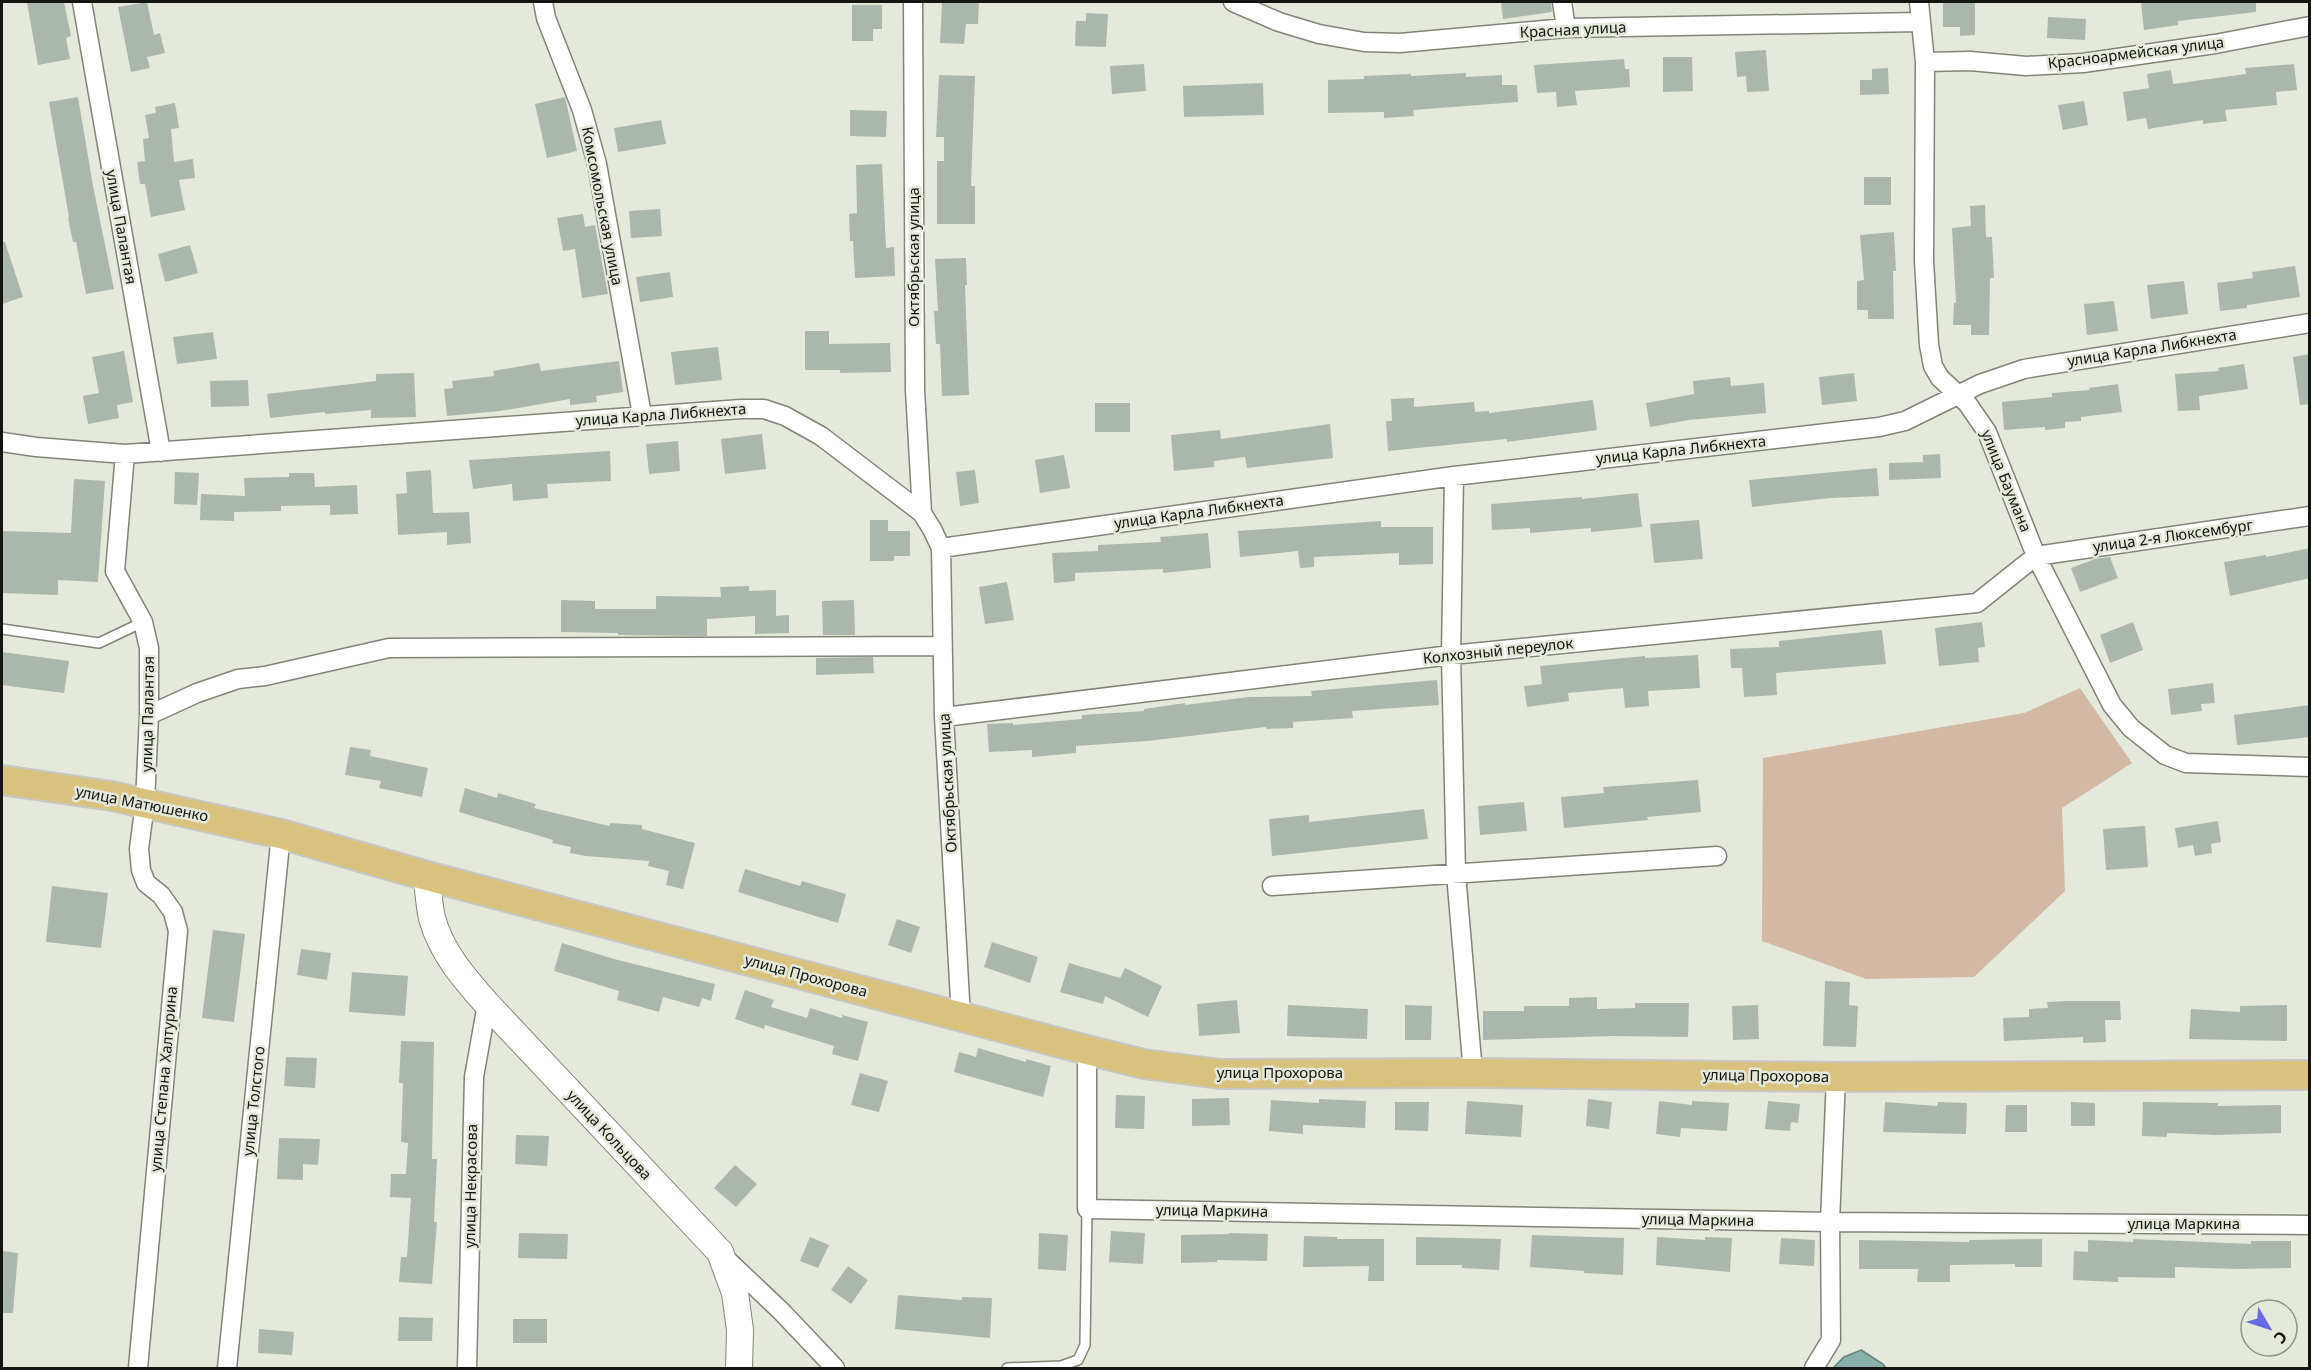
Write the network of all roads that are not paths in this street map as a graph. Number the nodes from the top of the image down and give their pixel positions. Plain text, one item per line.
1 (82, 2) edge
2 (543, 2) edge
3 (913, 2) edge
4 (1233, 2) edge
5 (1562, 2) edge
6 (1919, 2) edge
7 (1920, 22) junction
8 (2310, 26) edge
9 (1566, 28) junction
10 (1924, 62) junction
11 (2310, 323) edge
12 (1957, 394) junction
13 (642, 415) junction
14 (2, 442) edge
15 (161, 452) junction
16 (125, 454) junction
17 (1454, 476) junction
18 (922, 513) junction
19 (2310, 516) edge
20 (941, 548) junction
21 (2036, 556) junction
22 (143, 622) junction
23 (2, 629) edge
24 (941, 646) junction
25 (1451, 655) junction
26 (149, 715) junction
27 (944, 717) junction
28 (2310, 767) edge
29 (2, 780) edge
30 (145, 803) junction
31 (281, 834) junction
32 (1717, 856) dead end
33 (1456, 874) junction
34 (427, 876) junction
35 (1272, 886) dead end
36 (487, 1004) junction
37 (961, 1017) junction
38 (1087, 1050) junction
39 (1473, 1073) junction
40 (2310, 1075) edge
41 (1836, 1077) junction
42 (1087, 1209) junction
43 (1830, 1222) junction
44 (2310, 1224) edge
45 (720, 1252) junction
46 (138, 1368) edge
47 (227, 1368) edge
48 (467, 1368) edge
49 (740, 1368) edge
50 (835, 1368) edge
51 (1007, 1368) edge
52 (1814, 1368) edge

1 - 15 street, улица Палантая
2 - 13 street, Комсомольская улица
3 - 18 street, Октябрьская улица
4 - 9 street, Красная улица
5 - 9 street
6 - 7 street, улица Баумана
7 - 9 street, Красная улица
7 - 10 street, улица Баумана
8 - 10 street, Красноармейская улица
10 - 12 street, улица Баумана
11 - 12 street, улица Карла Либкнехта
12 - 17 street, улица Карла Либкнехта
12 - 21 street, улица Баумана
13 - 15 street, улица Карла Либкнехта
13 - 18 street, улица Карла Либкнехта
14 - 16 street, улица Карла Либкнехта
15 - 16 street, улица Карла Либкнехта
16 - 22 street, улица Палантая
17 - 20 street, улица Карла Либкнехта
17 - 25 street
18 - 20 street, улица Карла Либкнехта
19 - 21 street, улица 2-я Люксембург
20 - 24 street, Октябрьская улица
21 - 25 street, Колхозный переулок
21 - 28 street, улица Баумана
22 - 23 lane
22 - 26 street, улица Палантая
24 - 26 street
24 - 27 street, Октябрьская улица
25 - 27 street, Колхозный переулок
25 - 33 street
26 - 30 street, улица Палантая
27 - 37 street, Октябрьская улица
29 - 30 main road, улица Матюшенко
30 - 31 main road, улица Матюшенко
30 - 46 street, улица Степана Халтурина
31 - 34 main road, улица Прохорова
31 - 47 street, улица Толстого
32 - 33 street
33 - 35 street
33 - 39 street
34 - 36 main road, улица Кольцова
34 - 37 main road, улица Прохорова
36 - 45 main road, улица Кольцова
36 - 48 street, улица Некрасова
37 - 38 main road, улица Прохорова
38 - 39 main road, улица Прохорова
38 - 42 street
39 - 41 main road, улица Прохорова
40 - 41 main road, улица Прохорова
41 - 43 street
42 - 43 street, улица Маркина
42 - 51 lane
43 - 44 street, улица Маркина
43 - 52 street
45 - 49 main road
45 - 50 street, улица Кольцова

